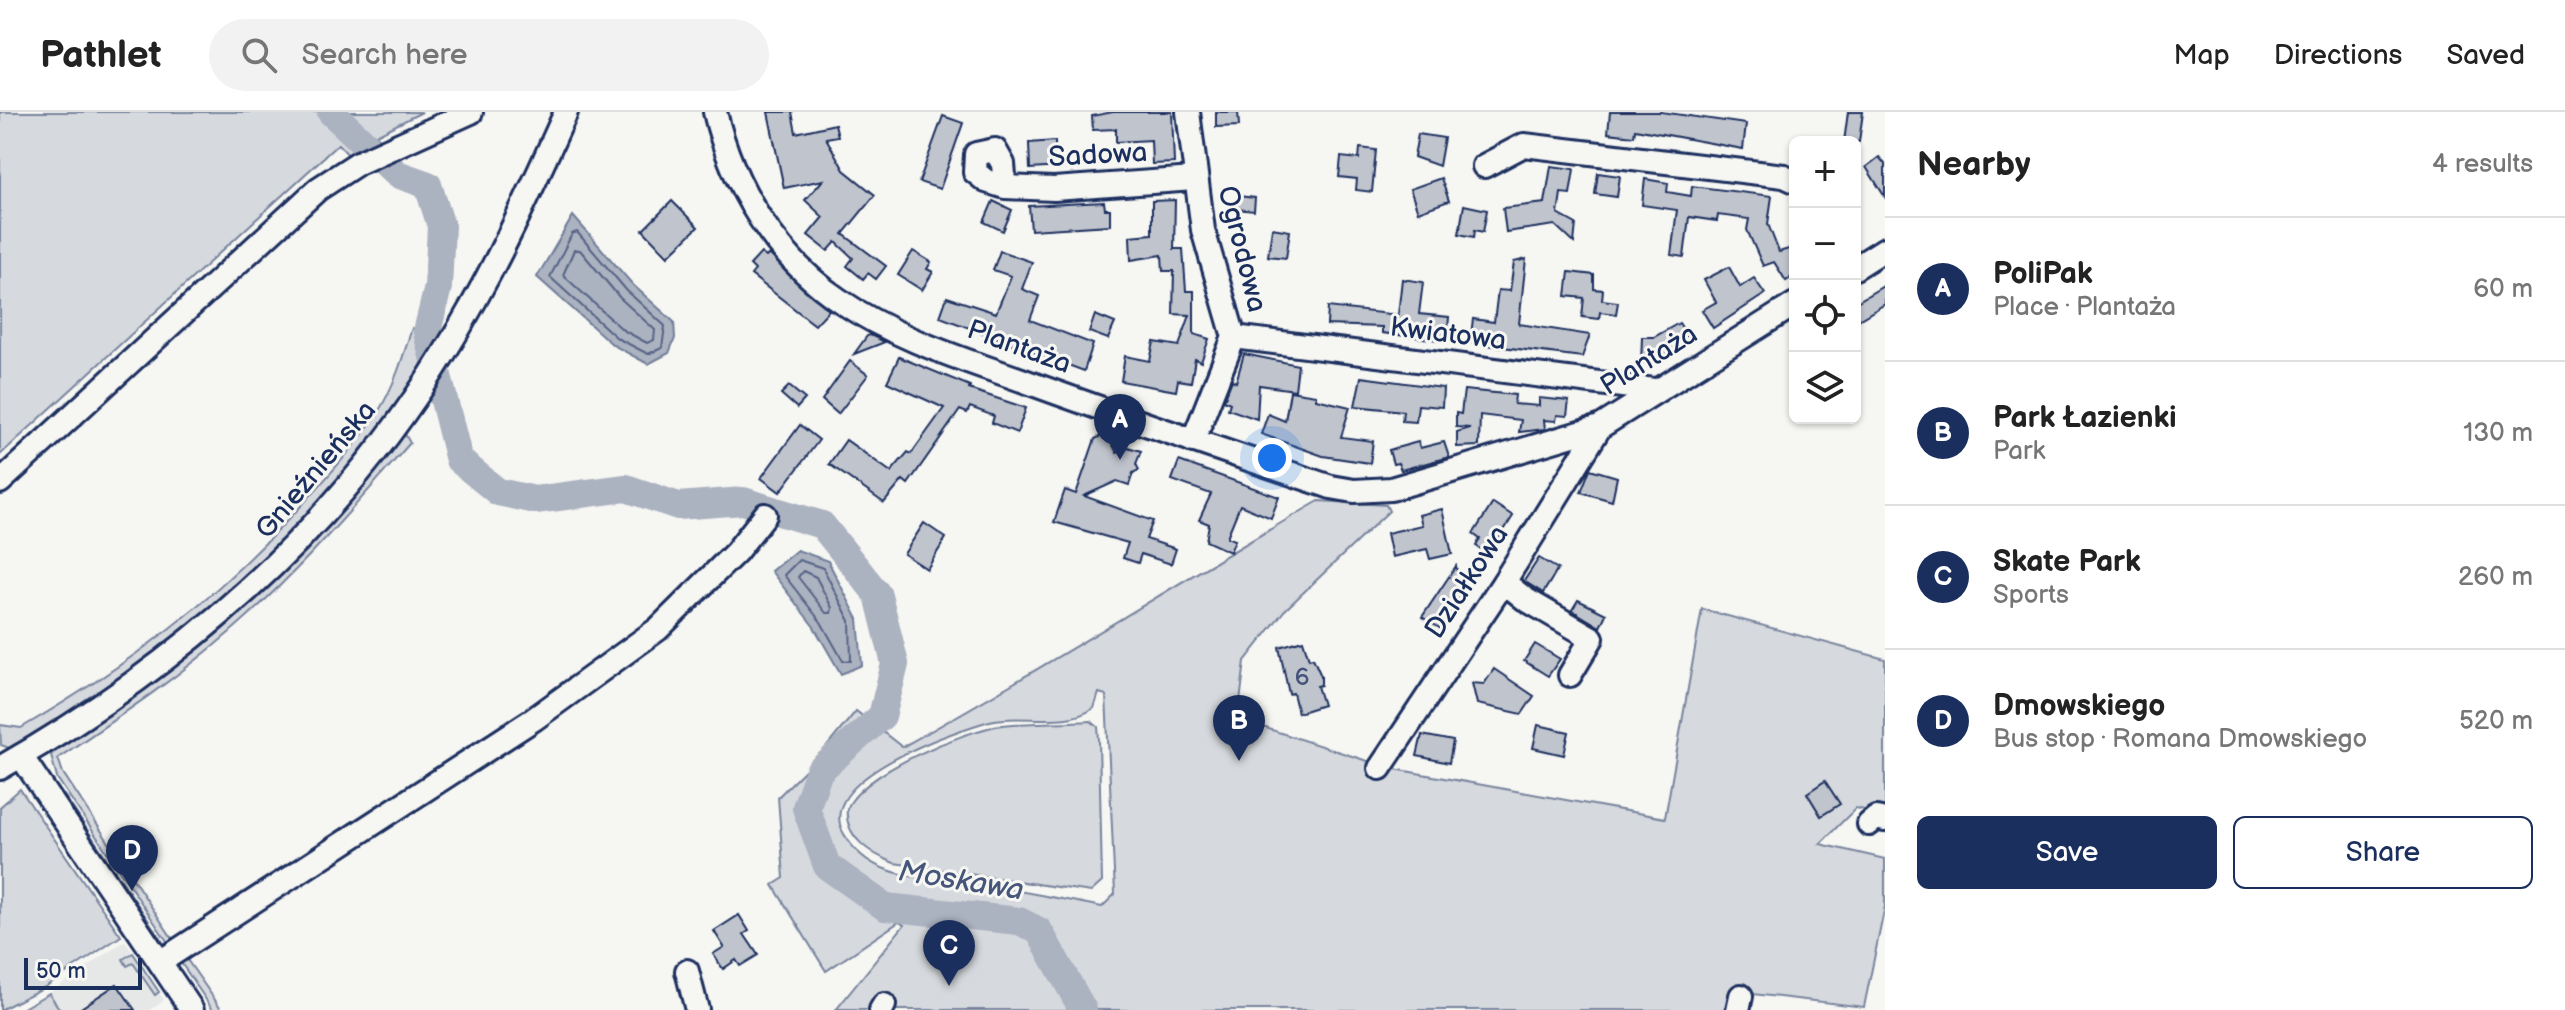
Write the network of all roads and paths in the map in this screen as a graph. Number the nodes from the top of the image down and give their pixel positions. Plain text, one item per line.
1 (471, 112) edge
2 (566, 112) edge
3 (715, 112) edge
4 (1188, 112) edge
5 (1484, 166) dead end
6 (1789, 178) edge
7 (1194, 179) junction
8 (1005, 187) dead end
9 (1789, 308) edge
10 (1234, 337) junction
11 (1654, 390) junction
12 (1600, 427) junction
13 (1193, 441) junction
14 (0, 482) edge
15 (765, 515) dead end
16 (1504, 582) junction
17 (1570, 675) dead end
18 (6, 764) edge
19 (1380, 768) dead end
20 (160, 962) junction
21 (687, 971) dead end
22 (192, 1010) edge
23 (697, 1010) edge

1 - 14 street
2 - 18 street, Gnieźnieńska
3 - 13 street, Plantaża
4 - 7 street, Ogrodowa
5 - 6 street
7 - 8 street, Sadowa
7 - 10 street, Ogrodowa
9 - 11 street, Plantaża
10 - 11 street, Kwiatowa
10 - 13 street, Ogrodowa
11 - 12 street, Plantaża
12 - 13 street, Plantaża
12 - 16 street, Działkowa
15 - 20 street
16 - 17 street
16 - 19 street, Działkowa
18 - 20 street
20 - 22 street
21 - 23 street

